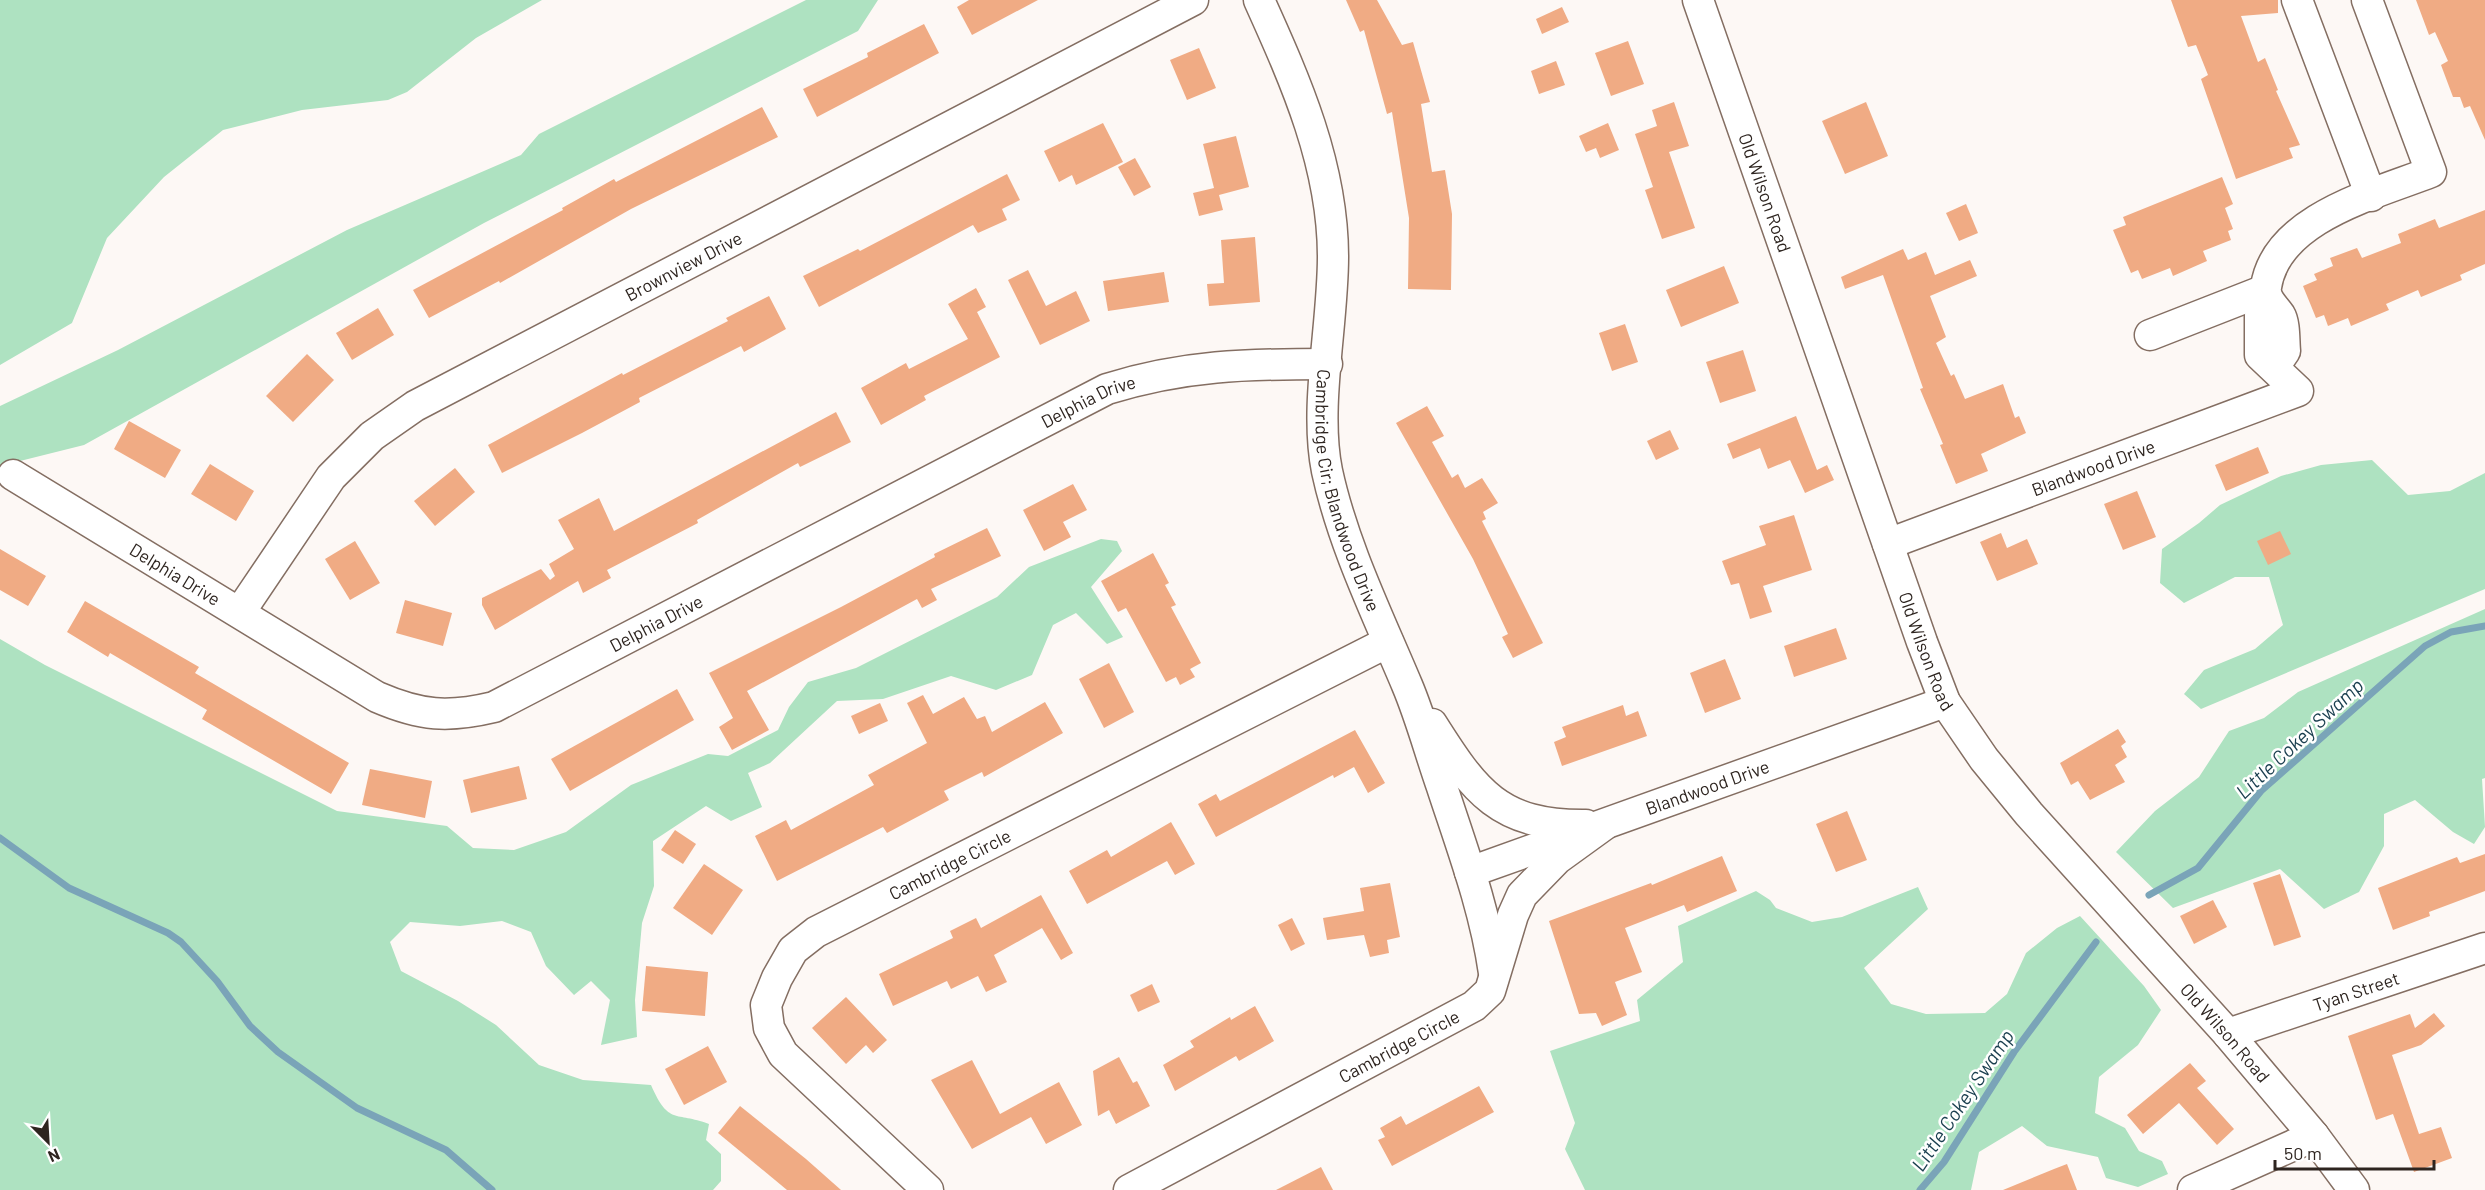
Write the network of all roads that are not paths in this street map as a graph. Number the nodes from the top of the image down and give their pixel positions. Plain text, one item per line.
1 (1193, 0) edge
2 (1259, 0) edge
3 (1698, 0) edge
4 (2297, 0) edge
5 (2367, 0) edge
6 (2371, 196) junction
7 (2268, 298) junction
8 (2150, 335) dead end
9 (1327, 364) junction
10 (13, 475) dead end
11 (1888, 544) junction
12 (240, 612) junction
13 (1388, 642) junction
14 (1408, 688) junction
15 (1945, 702) junction
16 (1605, 825) junction
17 (1470, 872) junction
18 (2485, 948) edge
19 (1494, 973) junction
20 (2228, 1034) junction
21 (2314, 1136) junction
22 (928, 1190) edge
23 (1129, 1190) edge
24 (2193, 1190) edge
25 (2354, 1190) edge

1 - 12 street, Brownview Drive
2 - 9 street, Cambridge Cir; Blandwood Drive
3 - 11 street, Old Wilson Road
4 - 6 street
5 - 6 street
6 - 7 street
7 - 8 street
7 - 11 street, Blandwood Drive
9 - 12 street, Delphia Drive
9 - 13 street, Cambridge Cir; Blandwood Drive
10 - 12 street, Delphia Drive
11 - 15 street, Old Wilson Road
13 - 14 street, Cambridge Cir; Blandwood Drive
13 - 22 street, Cambridge Circle
14 - 16 street
14 - 17 street, Cambridge Cir; Blandwood Drive
15 - 16 street, Blandwood Drive
15 - 20 street, Old Wilson Road
16 - 17 street, Blandwood Drive
16 - 19 street, Cambridge Circle
17 - 19 street, Cambridge Cir; Blandwood Drive
18 - 20 street, Tyan Street
19 - 23 street, Cambridge Circle
20 - 21 street, Old Wilson Road
21 - 24 street
21 - 25 street, Old Wilson Road

